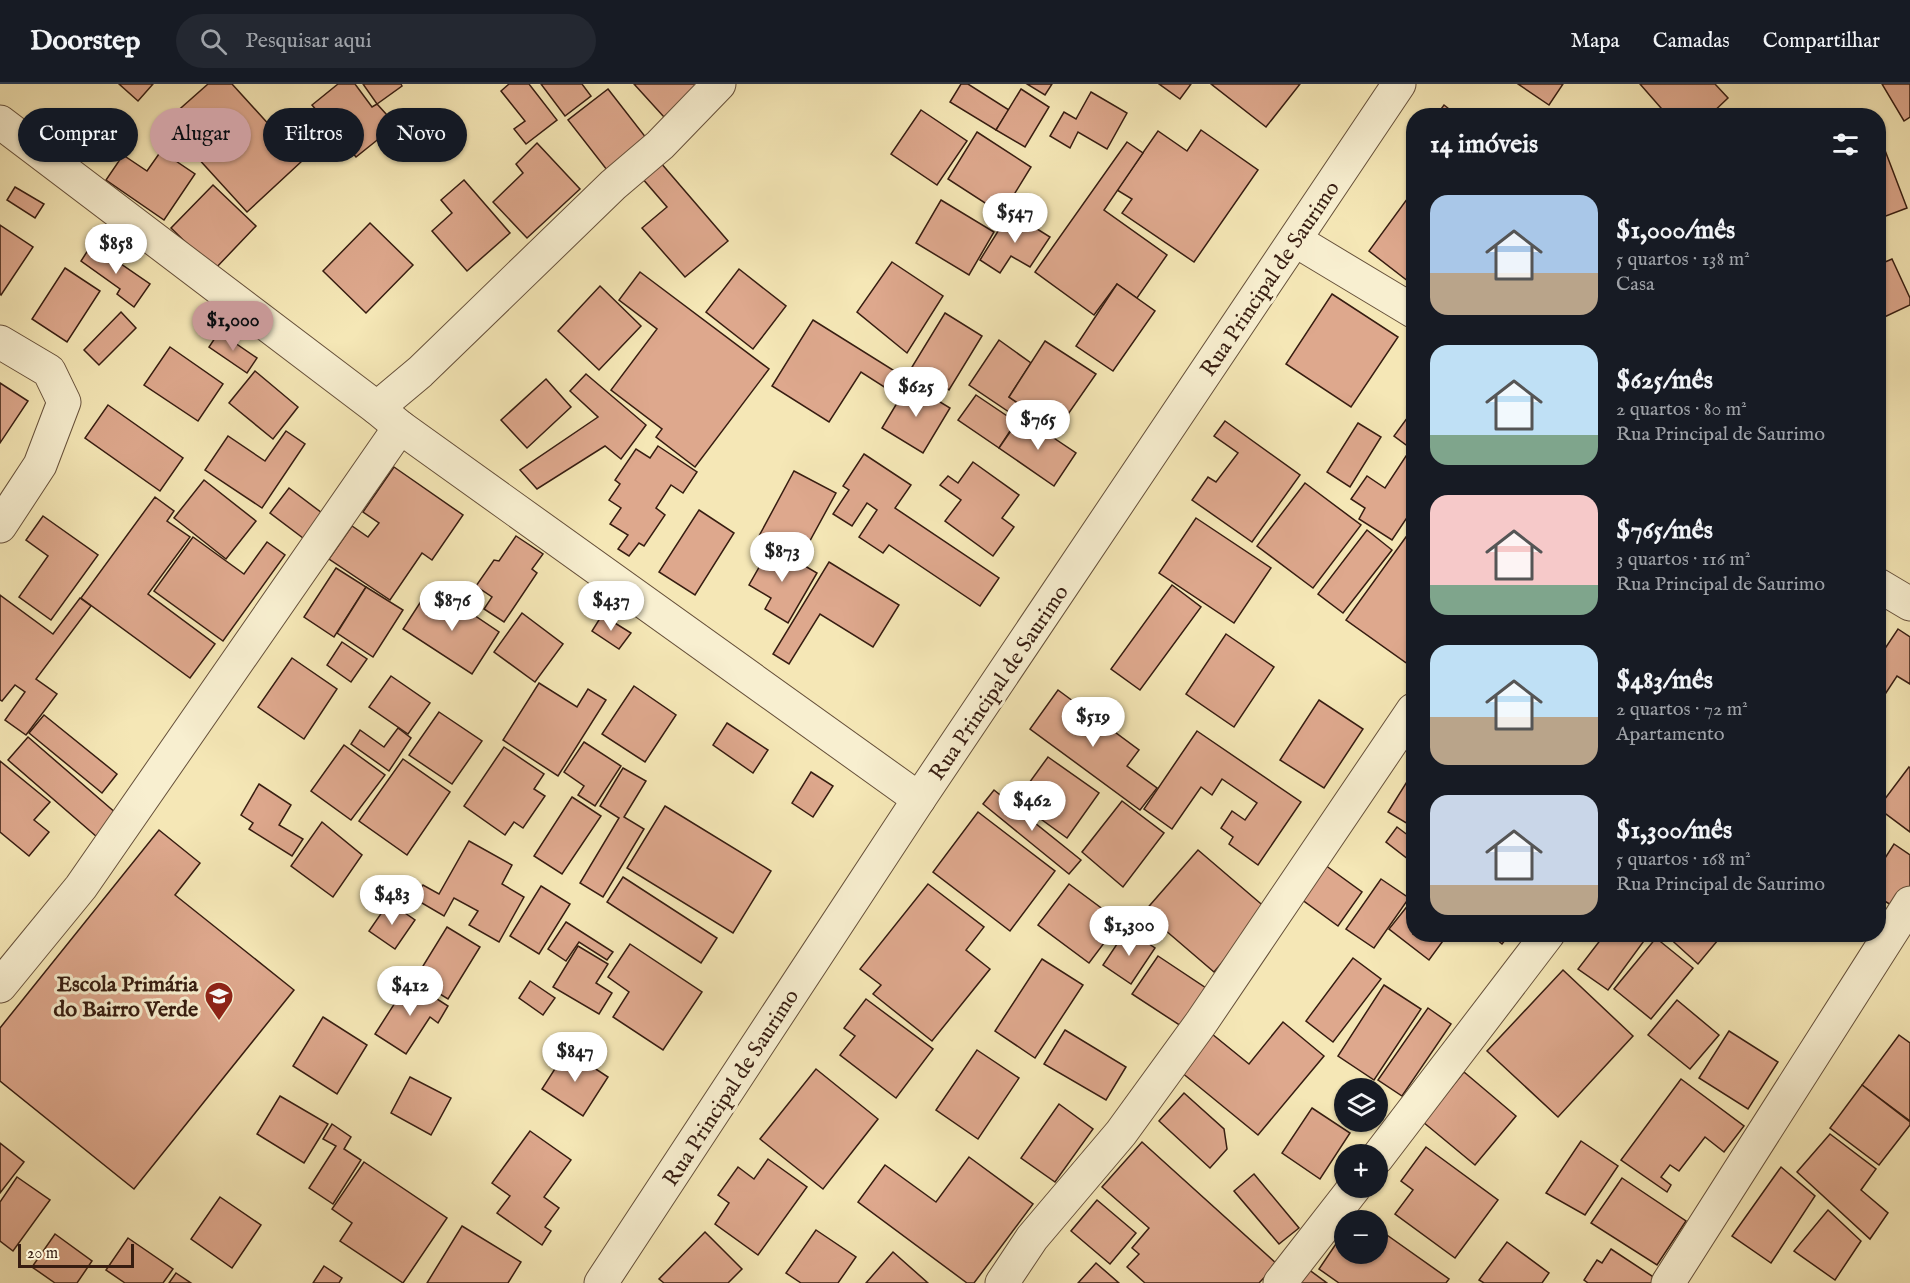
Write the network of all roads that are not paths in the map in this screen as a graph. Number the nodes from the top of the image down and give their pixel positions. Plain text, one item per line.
1 (719, 84) edge
2 (1399, 84) edge
3 (0, 122) edge
4 (1295, 240) junction
5 (1406, 307) edge
6 (0, 342) edge
7 (389, 418) junction
8 (0, 526) edge
9 (1886, 590) edge
10 (1910, 604) edge
11 (1406, 721) edge
12 (919, 799) junction
13 (1910, 903) edge
14 (1886, 941) edge
15 (1542, 942) edge
16 (1885, 942) edge
17 (0, 986) edge
18 (1388, 1144) edge
19 (1346, 1198) edge
20 (601, 1283) edge
21 (1002, 1283) edge
22 (1280, 1283) edge
23 (1668, 1283) edge

1 - 7 street
2 - 4 street, Rua Principal de Saurimo
3 - 7 street
4 - 5 street
4 - 12 street, Rua Principal de Saurimo
6 - 8 street
7 - 12 street
7 - 17 street
9 - 10 street
11 - 21 street
12 - 20 street, Rua Principal de Saurimo
13 - 14 street
15 - 18 street
16 - 23 street
19 - 22 street

